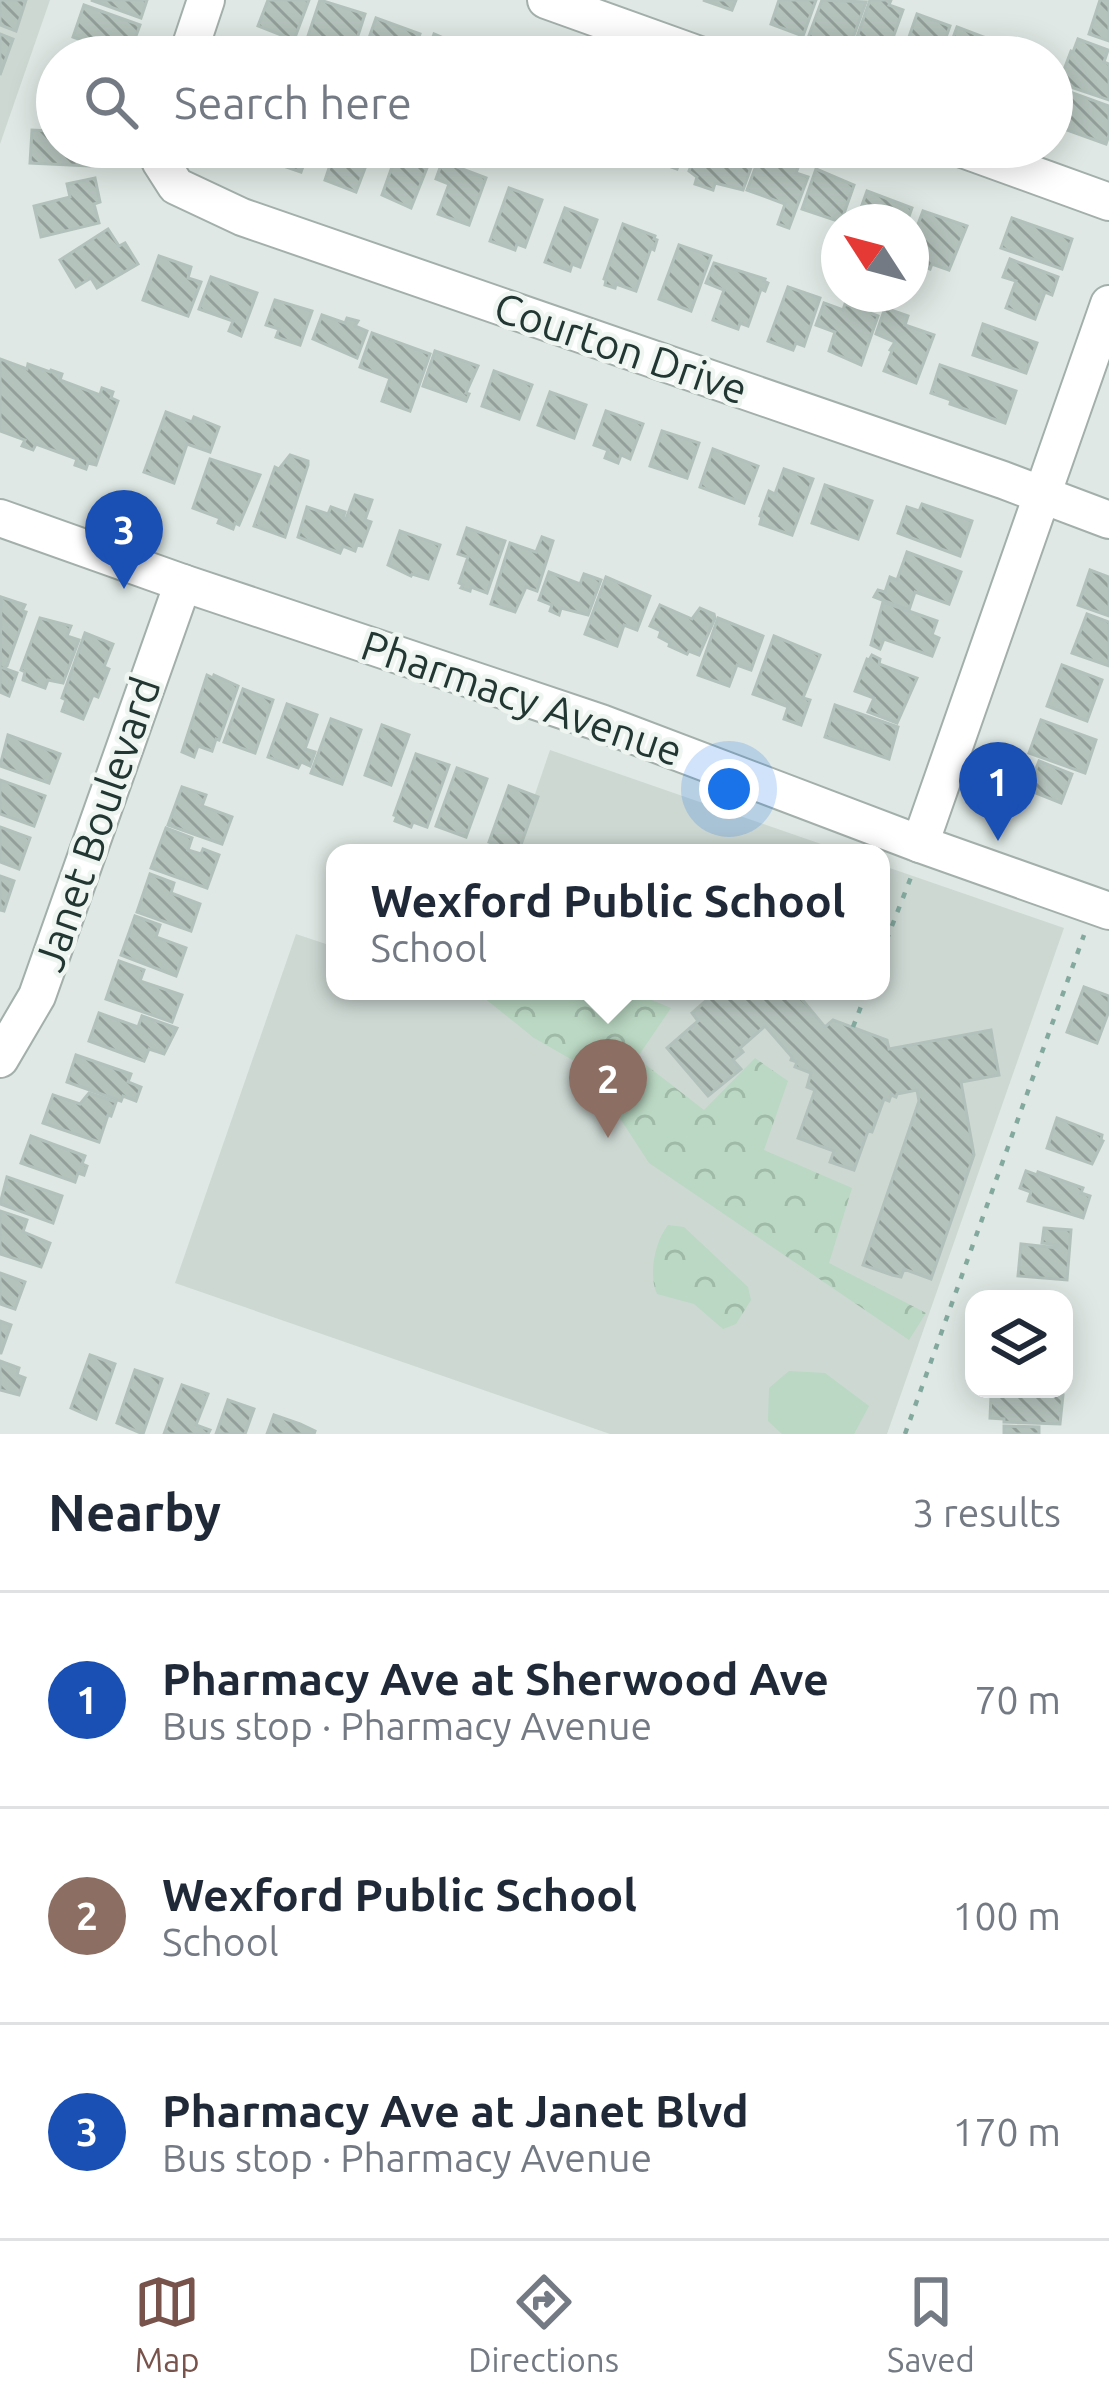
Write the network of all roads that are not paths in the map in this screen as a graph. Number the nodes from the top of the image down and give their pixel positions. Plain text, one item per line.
1 (206, 0) edge
2 (546, 0) edge
3 (194, 36) edge
4 (646, 36) edge
5 (165, 168) edge
6 (1014, 168) edge
7 (1109, 202) edge
8 (1109, 304) edge
9 (1040, 496) junction
10 (0, 518) edge
11 (1109, 520) edge
12 (183, 583) junction
13 (883, 844) edge
14 (890, 847) edge
15 (916, 858) junction
16 (1096, 922) edge
17 (0, 1059) edge

1 - 3 street
2 - 4 street
5 - 9 street, Courton Drive
6 - 7 street
8 - 9 street
9 - 11 street, Courton Drive
9 - 15 street
10 - 12 street, Pharmacy Avenue
12 - 13 street, Pharmacy Avenue
12 - 17 street, Janet Boulevard
14 - 15 street, Pharmacy Avenue
15 - 16 street, Pharmacy Avenue

